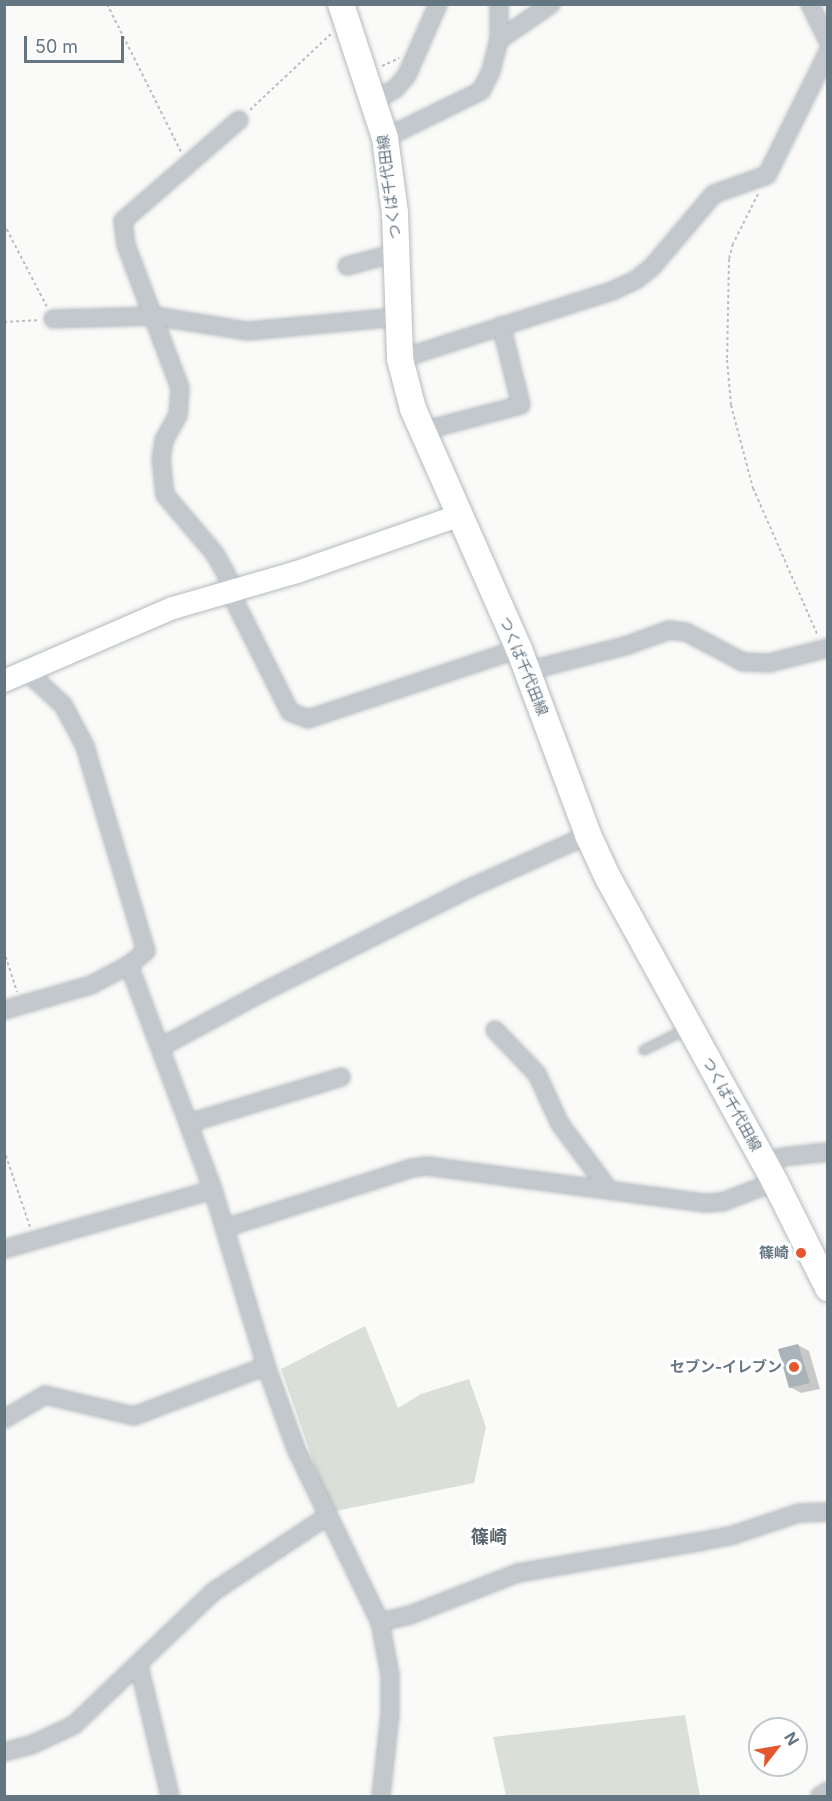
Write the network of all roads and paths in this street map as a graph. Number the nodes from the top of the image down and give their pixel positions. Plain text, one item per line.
1 (107, 4) edge
2 (438, 4) edge
3 (499, 4) edge
4 (551, 4) edge
5 (810, 4) edge
6 (344, 12) edge
7 (499, 40) junction
8 (828, 41) edge
9 (828, 52) edge
10 (401, 57) dead end
11 (374, 69) dead end
12 (375, 101) junction
13 (239, 120) joint
14 (385, 138) junction
15 (187, 165) junction
16 (767, 175) junction
17 (4, 224) edge
18 (396, 253) junction
19 (347, 266) dead end
20 (154, 316) junction
21 (398, 317) junction
22 (53, 319) junction
23 (4, 322) edge
24 (501, 325) junction
25 (400, 359) junction
26 (422, 430) junction
27 (460, 515) junction
28 (233, 592) junction
29 (826, 650) edge
30 (523, 660) junction
31 (26, 671) junction
32 (4, 681) edge
33 (588, 835) junction
34 (4, 951) edge
35 (129, 965) junction
36 (21, 1005) junction
37 (4, 1010) edge
38 (689, 1028) junction
39 (495, 1030) dead end
40 (161, 1047) junction
41 (644, 1050) dead end
42 (341, 1077) dead end
43 (189, 1123) junction
44 (4, 1150) edge
45 (828, 1152) edge
46 (770, 1172) junction
47 (213, 1190) junction
48 (609, 1190) junction
49 (225, 1228) junction
50 (34, 1240) junction
51 (4, 1249) edge
52 (828, 1288) edge
53 (266, 1366) junction
54 (4, 1419) edge
55 (828, 1512) edge
56 (326, 1517) junction
57 (380, 1622) junction
58 (139, 1666) junction
59 (4, 1752) edge
60 (828, 1791) edge
61 (170, 1797) edge
62 (381, 1797) edge
63 (820, 1797) edge

1 - 15 path
2 - 12 street
3 - 7 street
4 - 7 street
5 - 8 street
6 - 12 main road, つくば千代田線
6 - 13 path
7 - 14 street
9 - 16 street
10 - 11 path
12 - 14 main road, つくば千代田線
13 - 15 street
14 - 18 main road, つくば千代田線
15 - 20 street
16 - 24 street
16 - 29 path
17 - 22 path
18 - 19 street
18 - 21 main road, つくば千代田線
20 - 21 street
20 - 22 street
20 - 28 street
21 - 25 main road, つくば千代田線
22 - 23 path
24 - 25 street
24 - 26 street
25 - 26 main road, つくば千代田線
26 - 27 main road, つくば千代田線
27 - 28 street
27 - 30 main road, つくば千代田線
28 - 30 street
28 - 31 street
29 - 30 street
30 - 33 main road, つくば千代田線
31 - 32 street
31 - 35 street
33 - 38 main road, つくば千代田線
33 - 40 street
34 - 36 path
35 - 36 street
35 - 40 street
36 - 37 street
38 - 41 lane
38 - 46 main road, つくば千代田線
39 - 48 street
40 - 43 street
42 - 43 street
43 - 47 street
44 - 50 path
45 - 46 street
46 - 48 street
46 - 52 main road, つくば千代田線
47 - 49 street
47 - 50 street
48 - 49 street
49 - 53 street
50 - 51 street
53 - 54 street
53 - 56 street
55 - 57 street
56 - 57 street
56 - 58 street
57 - 62 street
58 - 59 street
58 - 61 street
60 - 63 street

